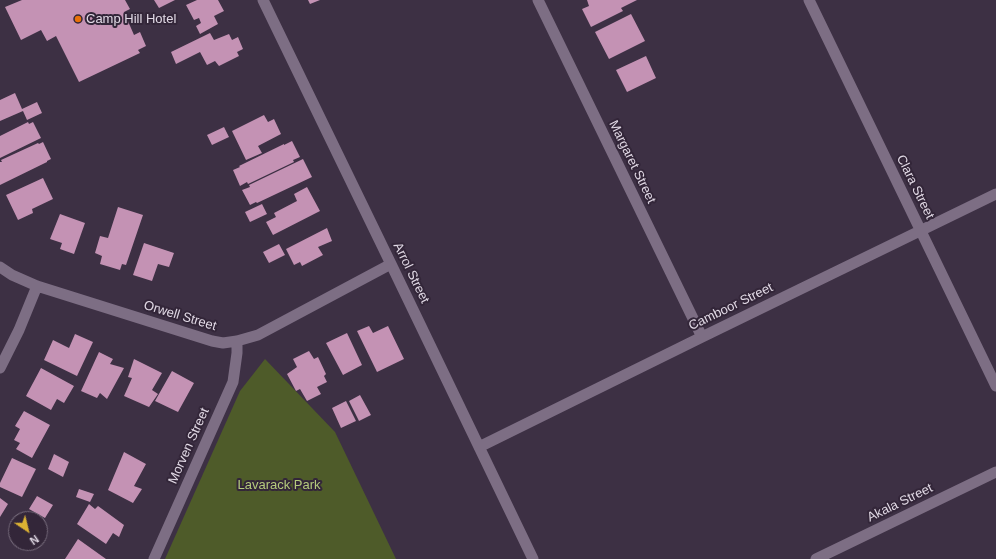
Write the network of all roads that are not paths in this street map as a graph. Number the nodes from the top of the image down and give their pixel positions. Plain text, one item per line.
1 (263, 0) edge
2 (538, 0) edge
3 (809, 0) edge
4 (996, 194) edge
5 (920, 231) junction
6 (391, 264) junction
7 (0, 267) edge
8 (37, 286) junction
9 (702, 337) junction
10 (237, 341) junction
11 (0, 368) edge
12 (996, 386) edge
13 (479, 447) junction
14 (996, 472) edge
15 (154, 559) edge
16 (533, 559) edge
17 (816, 559) edge

1 - 6 street, Arrol Street
2 - 9 street, Margaret Street
3 - 5 street, Clara Street
4 - 5 street, Camboor Street
5 - 9 street, Camboor Street
5 - 12 street, Clara Street
6 - 10 street, Orwell Street
6 - 13 street, Arrol Street
7 - 8 street, Orwell Street
8 - 10 street, Orwell Street
8 - 11 street
9 - 13 street, Camboor Street
10 - 15 street, Morven Street
13 - 16 street, Arrol Street
14 - 17 street, Akala Street

